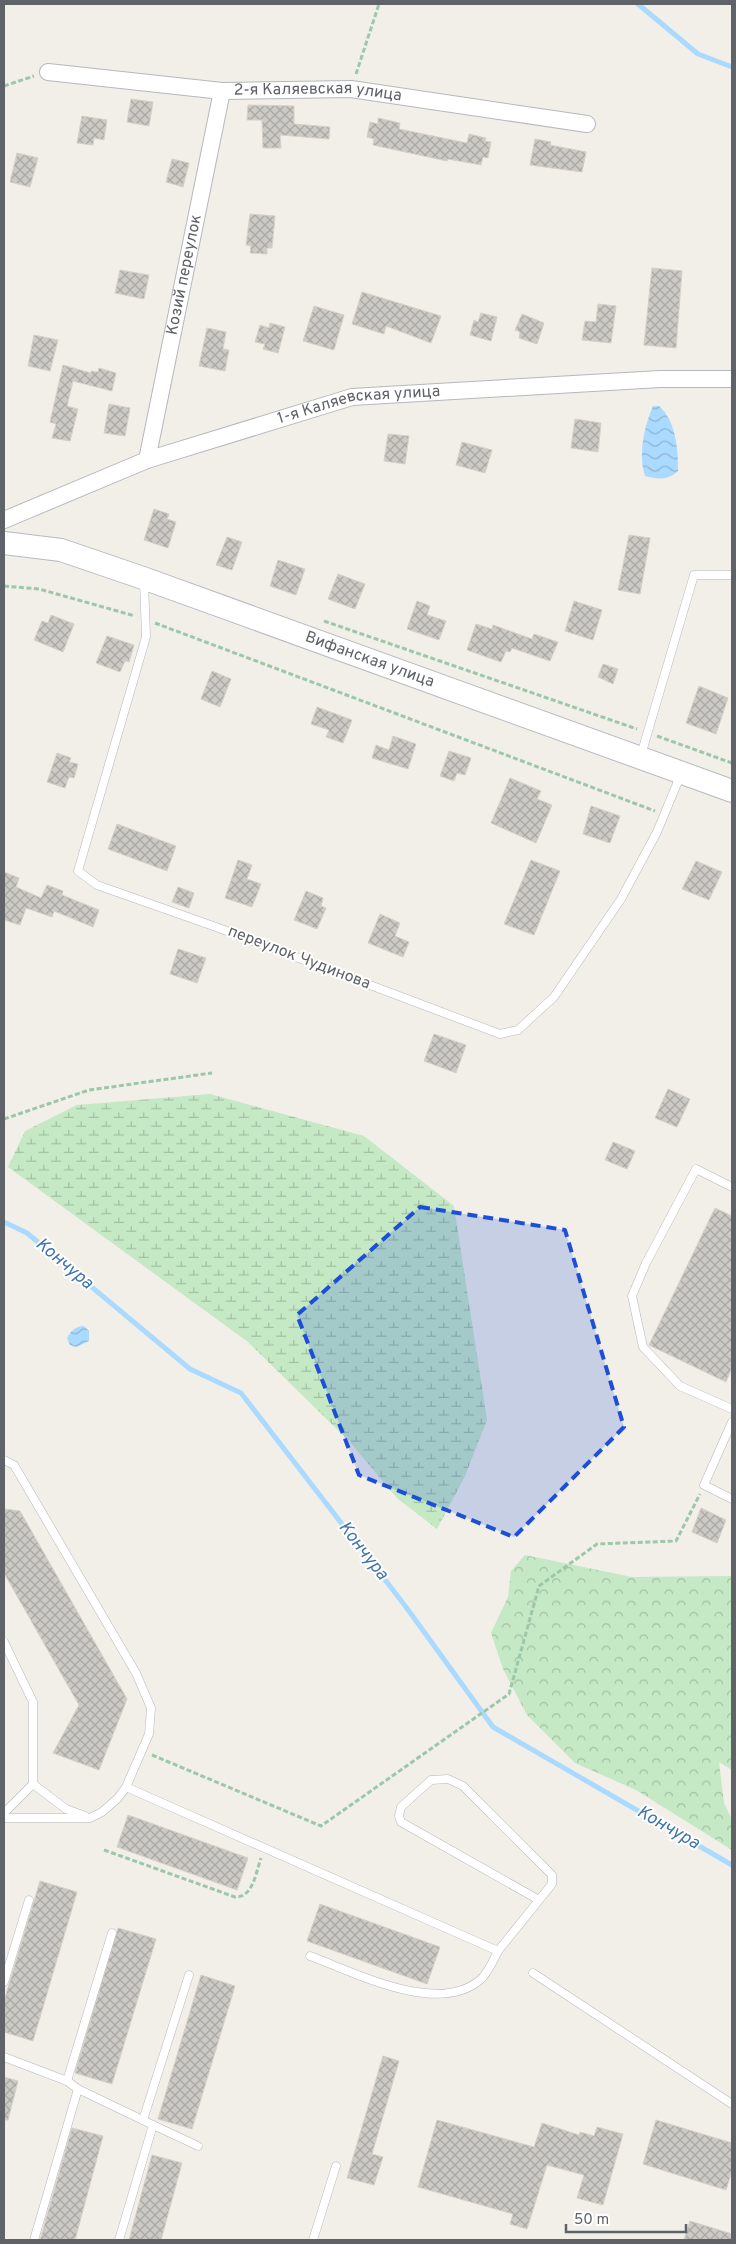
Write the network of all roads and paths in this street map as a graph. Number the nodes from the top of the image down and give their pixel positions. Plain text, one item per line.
1 (379, 4) edge
2 (48, 72) joint
3 (4, 86) edge
4 (351, 89) junction
5 (222, 91) junction
6 (587, 124) dead end
7 (732, 380) edge
8 (147, 460) junction
9 (4, 520) edge
10 (4, 543) edge
11 (732, 575) edge
12 (143, 578) junction
13 (4, 586) edge
14 (145, 619) junction
15 (322, 621) dead end
16 (648, 733) junction
17 (640, 757) junction
18 (732, 763) edge
19 (681, 774) junction
20 (732, 791) edge
21 (665, 814) junction
22 (212, 1073) dead end
23 (4, 1119) edge
24 (732, 1188) edge
25 (732, 1408) edge
26 (732, 1422) edge
27 (4, 1460) edge
28 (704, 1485) junction
29 (732, 1499) edge
30 (4, 1642) edge
31 (142, 1751) junction
32 (33, 1784) junction
33 (126, 1787) junction
34 (4, 1813) edge
35 (4, 1818) edge
36 (90, 1818) junction
37 (264, 1848) junction
38 (104, 1850) dead end
39 (29, 1900) dead end
40 (539, 1900) junction
41 (112, 1933) dead end
42 (498, 1951) junction
43 (310, 1956) dead end
44 (533, 1973) dead end
45 (189, 1975) dead end
46 (4, 1982) edge
47 (4, 2057) edge
48 (67, 2082) junction
49 (78, 2089) junction
50 (732, 2104) edge
51 (142, 2120) junction
52 (153, 2125) junction
53 (198, 2146) dead end
54 (336, 2166) dead end
55 (34, 2240) edge
56 (119, 2240) edge
57 (313, 2240) edge

1 - 4 path
2 - 3 path
2 - 5 street, 2-я Каляевская улица
4 - 5 street, 2-я Каляевская улица
4 - 6 street, 2-я Каляевская улица
5 - 8 street, Козий переулок
7 - 8 street, 1-я Каляевская улица
8 - 9 street, 1-я Каляевская улица
10 - 12 main road, Вифанская улица
11 - 16 lane
12 - 14 lane, переулок Чудинова
12 - 17 main road, Вифанская улица
13 - 14 path
14 - 21 path
14 - 21 lane, переулок Чудинова
15 - 16 path
16 - 17 lane
16 - 18 path
17 - 19 main road, Вифанская улица
19 - 20 main road, Вифанская улица
19 - 21 lane, переулок Чудинова
22 - 23 path
24 - 25 lane
26 - 28 lane
27 - 31 lane
28 - 29 lane
28 - 31 path
30 - 32 lane
31 - 33 lane
32 - 34 lane
32 - 36 lane
33 - 36 lane
33 - 37 lane
35 - 36 lane
37 - 38 path
37 - 42 lane
39 - 46 lane
40 - 40 lane
40 - 42 lane
41 - 48 lane
42 - 43 lane
44 - 50 lane
45 - 51 lane
47 - 48 lane
48 - 49 lane
49 - 51 lane
49 - 55 lane
51 - 52 lane
52 - 53 lane
52 - 56 lane
54 - 57 lane

